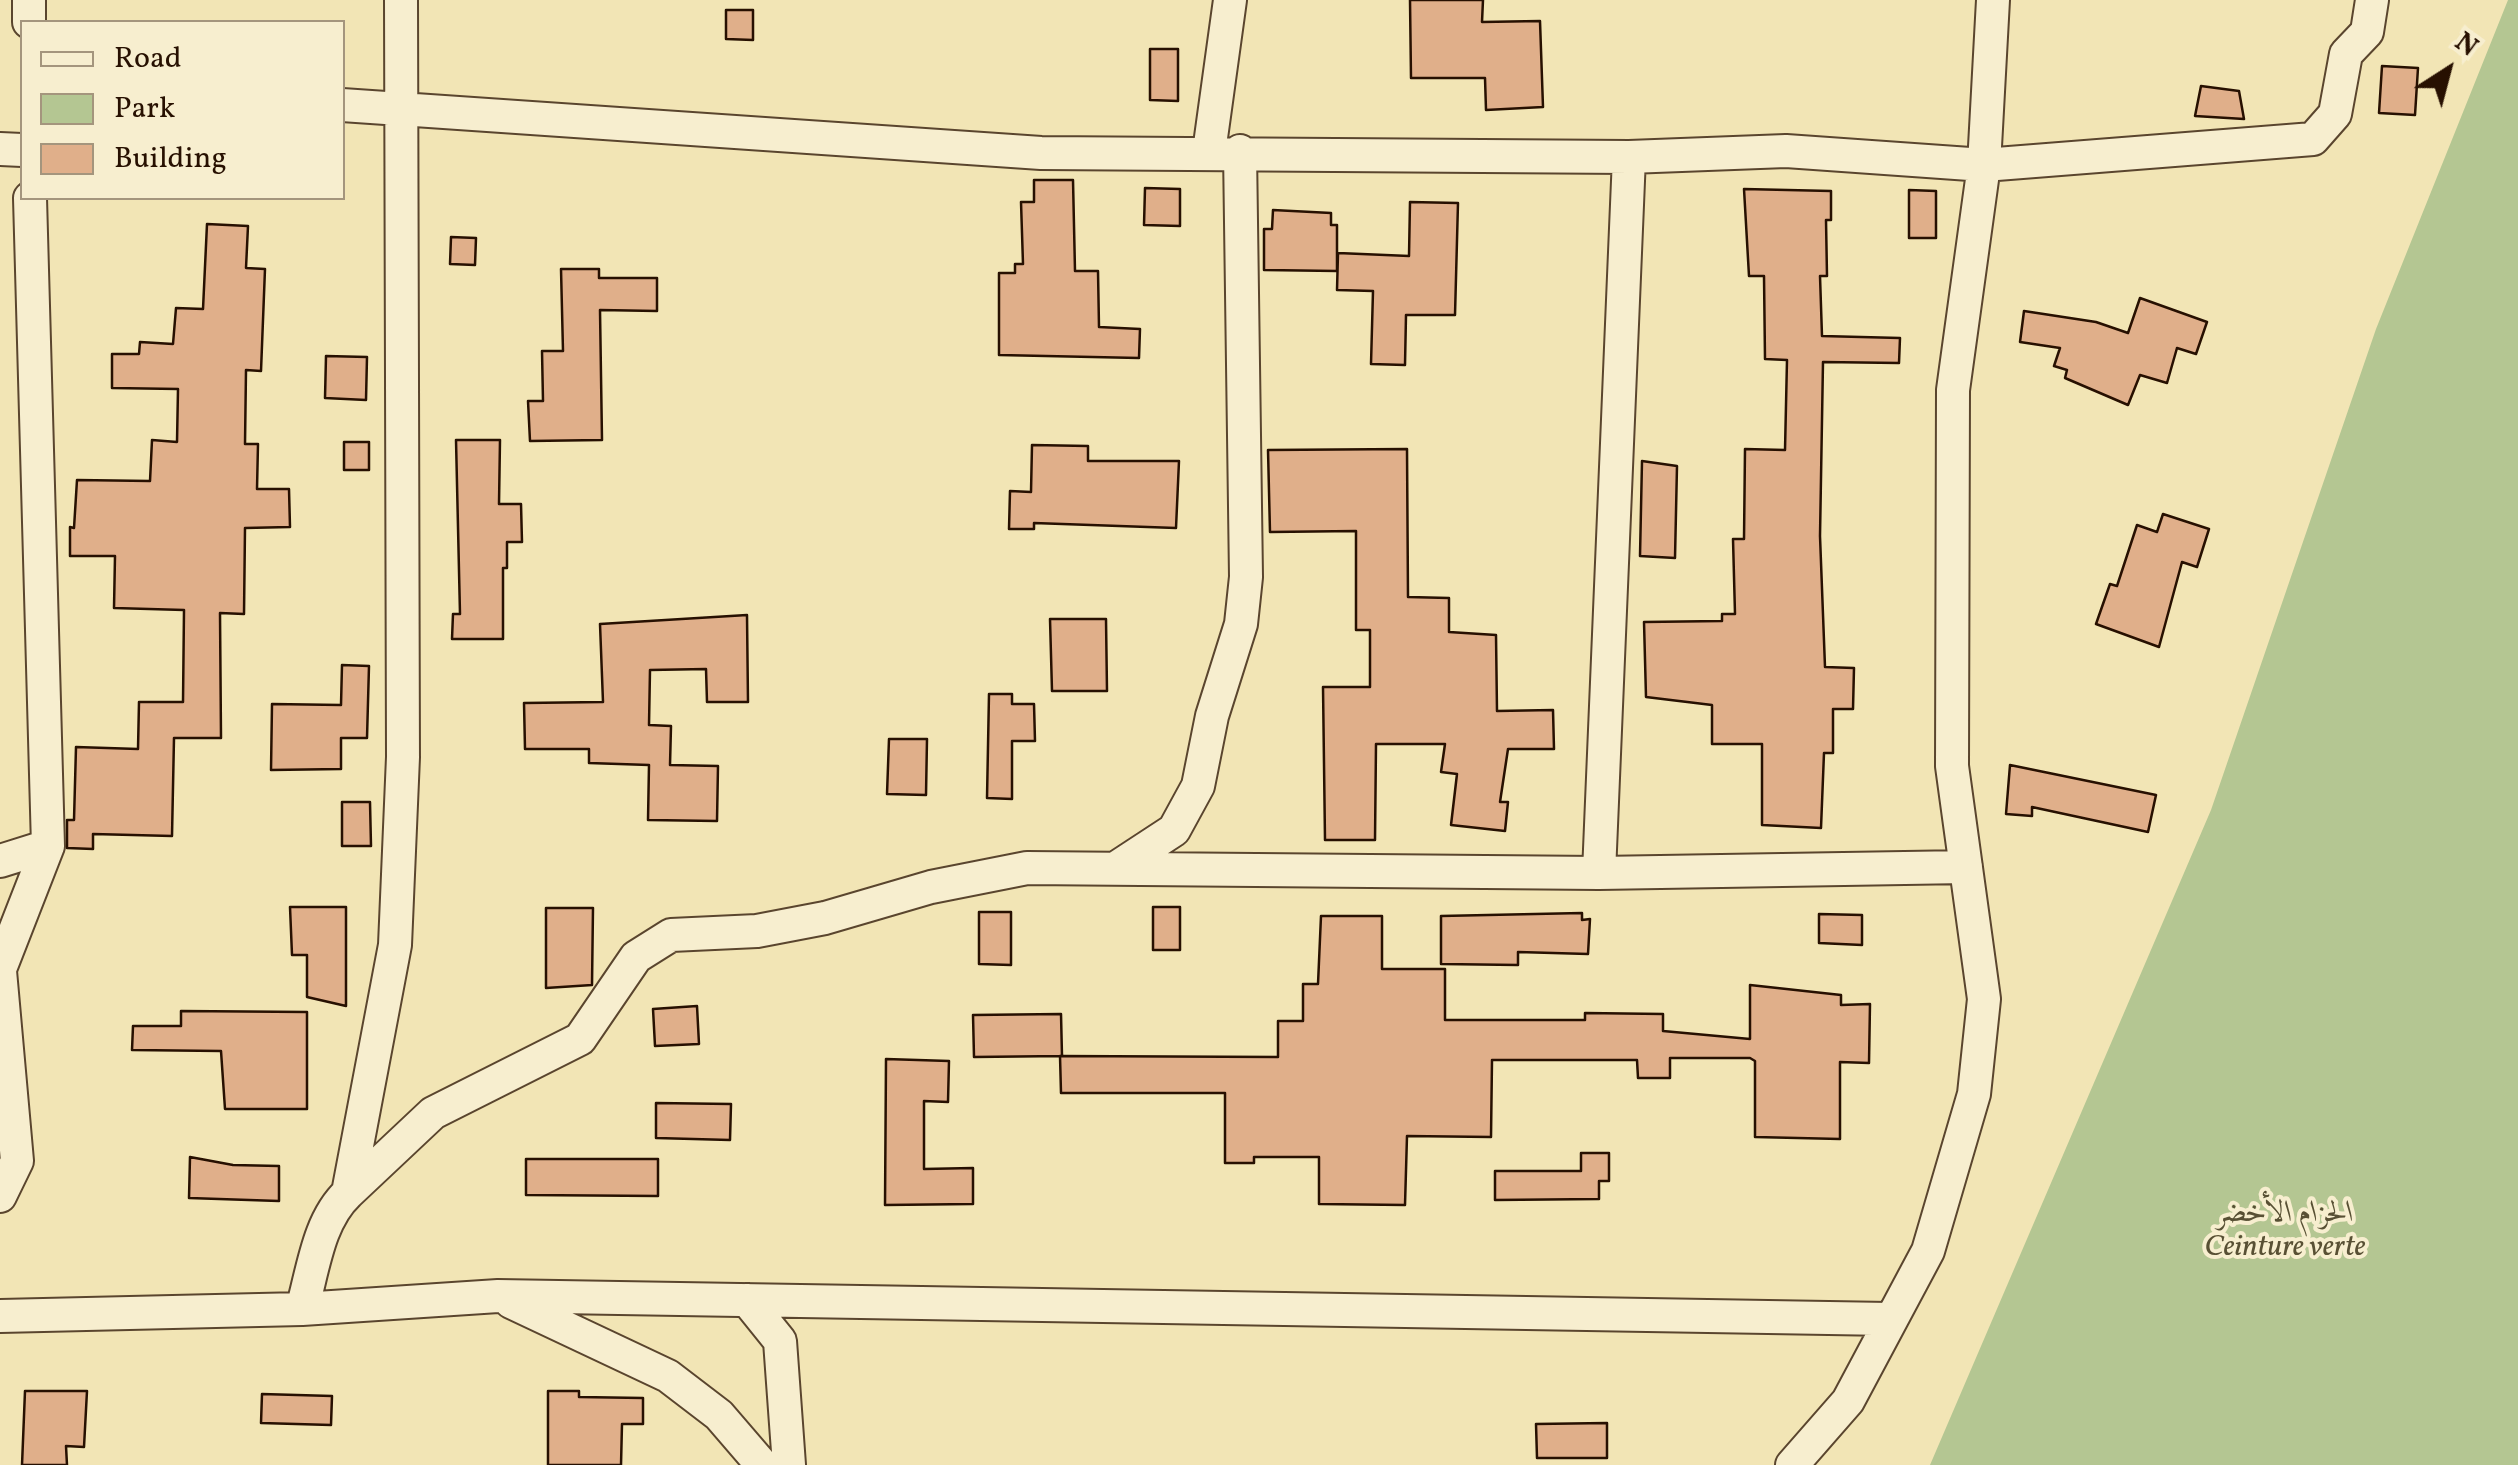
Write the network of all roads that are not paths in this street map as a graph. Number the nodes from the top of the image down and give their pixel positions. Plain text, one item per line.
1 (401, 0) edge
2 (1230, 0) edge
3 (1993, 0) edge
4 (2372, 0) edge
5 (345, 105) edge
6 (402, 107) junction
7 (1225, 152) junction
8 (1629, 157) junction
9 (1984, 165) junction
10 (30, 200) edge
11 (48, 846) junction
12 (0, 861) edge
13 (1966, 868) junction
14 (1115, 869) junction
15 (1598, 872) junction
16 (0, 970) edge
17 (348, 1193) junction
18 (0, 1196) edge
19 (498, 1296) junction
20 (746, 1300) junction
21 (302, 1309) junction
22 (0, 1316) edge
23 (1889, 1319) junction
24 (762, 1465) edge
25 (789, 1465) edge
26 (1792, 1465) edge

1 - 6 street
2 - 7 street
3 - 9 street
4 - 9 street
5 - 6 street
6 - 7 street
6 - 17 street
7 - 8 street
7 - 14 street
8 - 9 street
8 - 15 street
9 - 13 street
10 - 11 street
11 - 12 street
11 - 16 street
13 - 15 street
13 - 23 street
14 - 15 street
14 - 17 street
16 - 18 street
17 - 21 street
19 - 20 street
19 - 21 street
19 - 24 street
20 - 23 street
20 - 25 street
21 - 22 street
23 - 26 street

